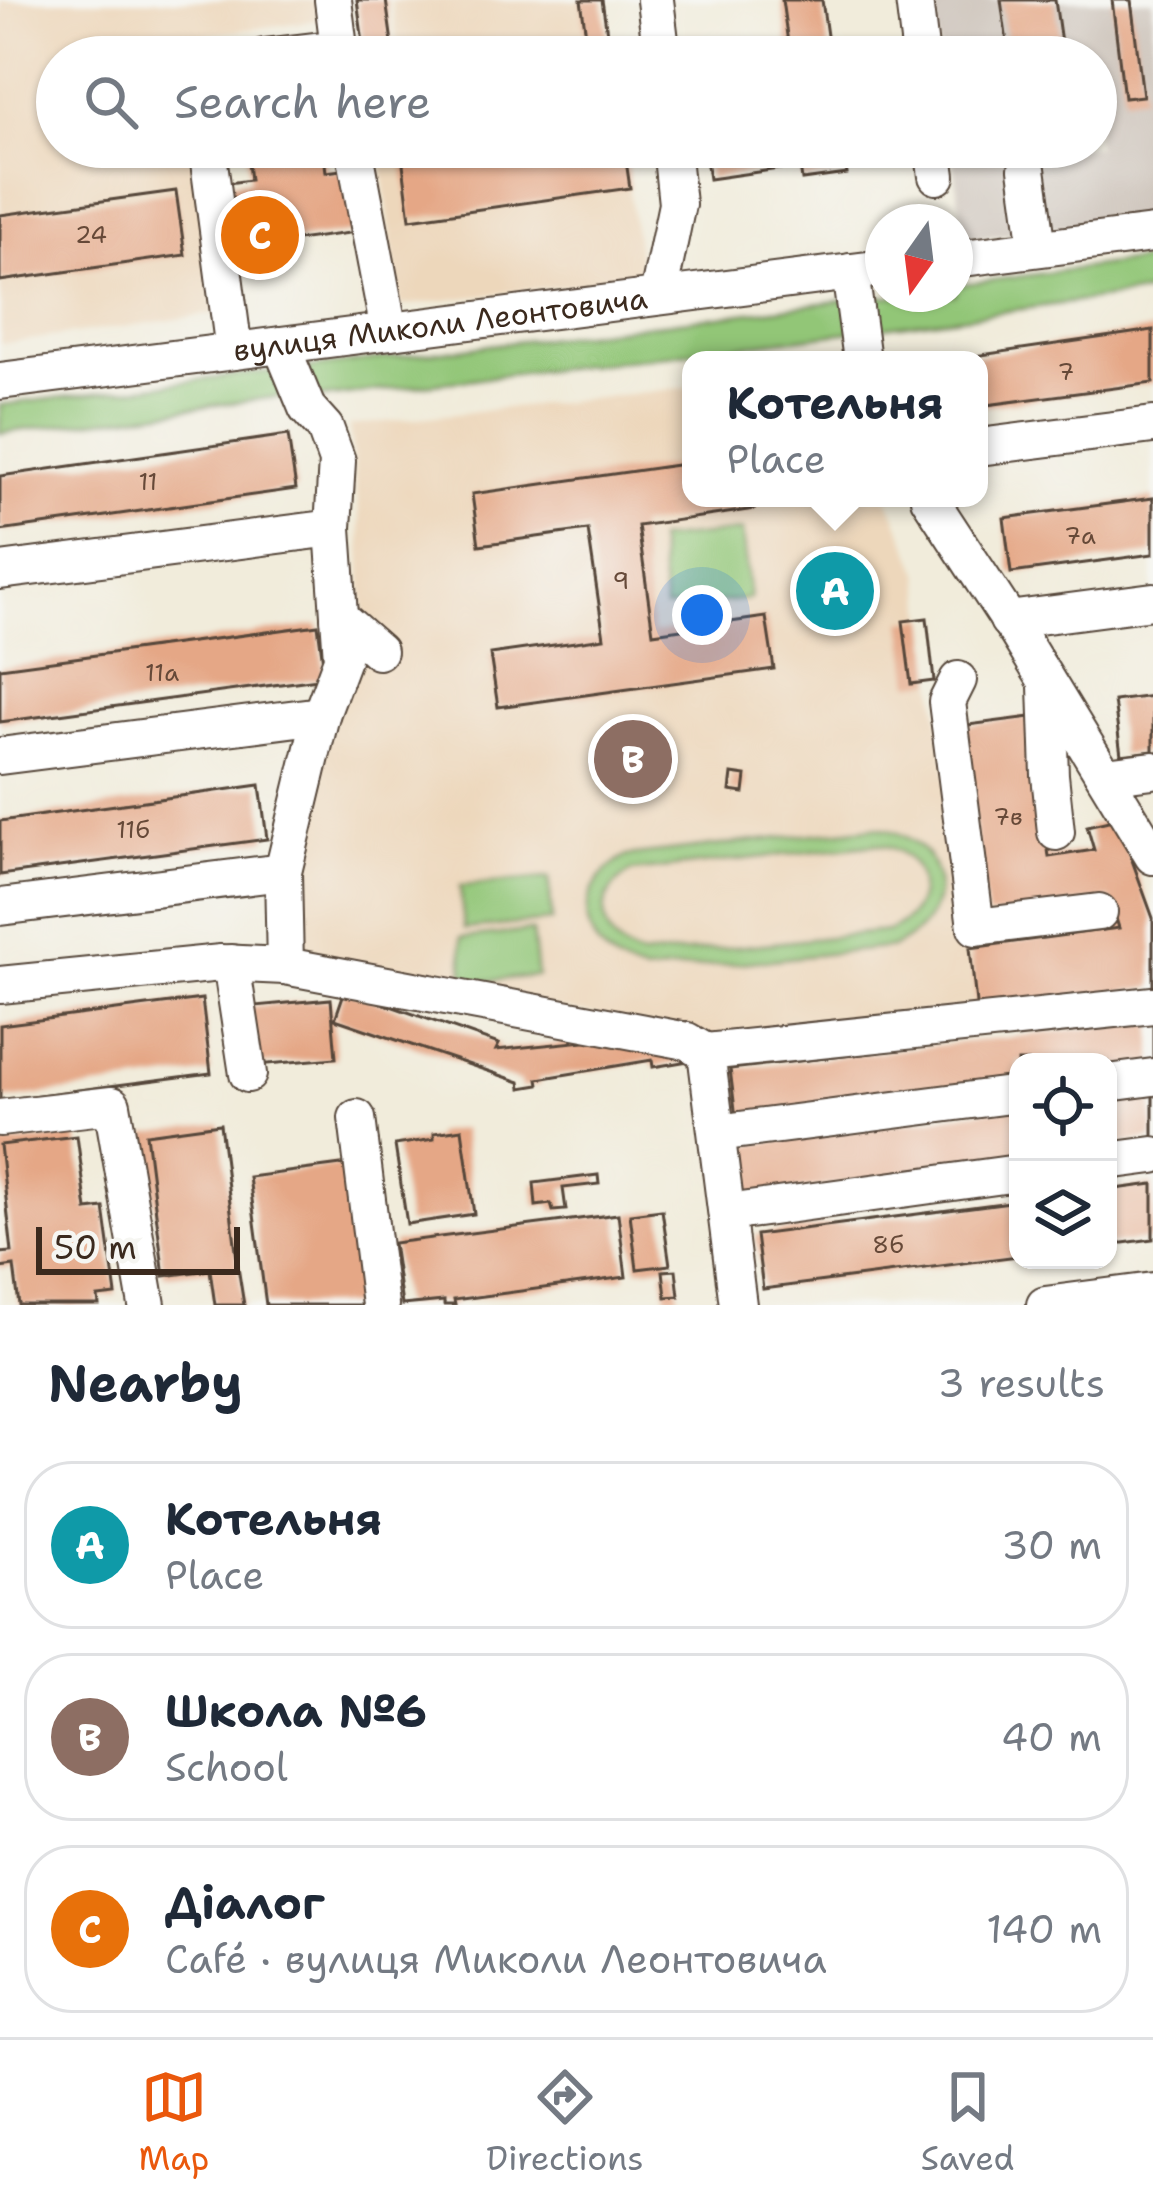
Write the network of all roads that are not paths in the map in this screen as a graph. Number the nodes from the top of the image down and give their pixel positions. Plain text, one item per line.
1 (333, 0) edge
2 (655, 0) edge
3 (914, 0) edge
4 (338, 36) edge
5 (659, 36) edge
6 (918, 36) edge
7 (210, 168) edge
8 (358, 168) edge
9 (673, 168) edge
10 (1027, 170) dead end
11 (1153, 234) edge
12 (1038, 248) junction
13 (973, 257) edge
14 (865, 270) edge
15 (865, 292) edge
16 (658, 296) junction
17 (389, 331) junction
18 (281, 345) junction
19 (234, 351) junction
20 (862, 351) edge
21 (0, 381) edge
22 (1153, 425) edge
23 (988, 446) edge
24 (935, 507) edge
25 (333, 528) junction
26 (0, 571) edge
27 (1153, 601) edge
28 (339, 617) junction
29 (1008, 620) junction
30 (378, 652) dead end
31 (958, 680) dead end
32 (1047, 682) junction
33 (321, 715) junction
34 (0, 756) edge
35 (1153, 770) edge
36 (1105, 776) junction
37 (1056, 832) dead end
38 (1153, 856) edge
39 (283, 872) junction
40 (0, 907) edge
41 (1099, 913) dead end
42 (231, 963) junction
43 (284, 966) junction
44 (0, 985) edge
45 (1153, 1005) edge
46 (706, 1052) junction
47 (248, 1074) dead end
48 (1153, 1077) edge
49 (1117, 1082) edge
50 (1009, 1095) edge
51 (0, 1118) edge
52 (357, 1118) dead end
53 (716, 1133) junction
54 (1153, 1155) edge
55 (1117, 1160) edge
56 (1009, 1174) edge
57 (727, 1213) junction
58 (1153, 1291) edge
59 (147, 1305) edge
60 (380, 1305) edge
61 (738, 1305) edge
62 (1045, 1305) edge

1 - 4 street
2 - 5 street
3 - 6 street
7 - 19 street
8 - 17 street
9 - 16 street
10 - 12 street
11 - 12 street
12 - 13 street
14 - 16 street, вулиця Миколи Леонтовича
15 - 20 street
16 - 17 street, вулиця Миколи Леонтовича
17 - 18 street, вулиця Миколи Леонтовича
18 - 19 street, вулиця Миколи Леонтовича
18 - 25 street
19 - 21 street, вулиця Миколи Леонтовича
22 - 23 street
24 - 29 street
25 - 26 street
25 - 28 street
27 - 29 street
28 - 30 street
28 - 33 street
29 - 32 street
31 - 41 street
32 - 36 street
32 - 37 street
33 - 34 street
33 - 39 street
35 - 36 street
36 - 38 street
39 - 40 street
39 - 43 street
42 - 43 street
42 - 44 street
42 - 47 street
43 - 46 street
45 - 46 street
46 - 53 street
48 - 49 street
50 - 53 street
51 - 59 street
52 - 60 street
53 - 57 street
54 - 55 street
56 - 57 street
57 - 61 street
58 - 62 street

